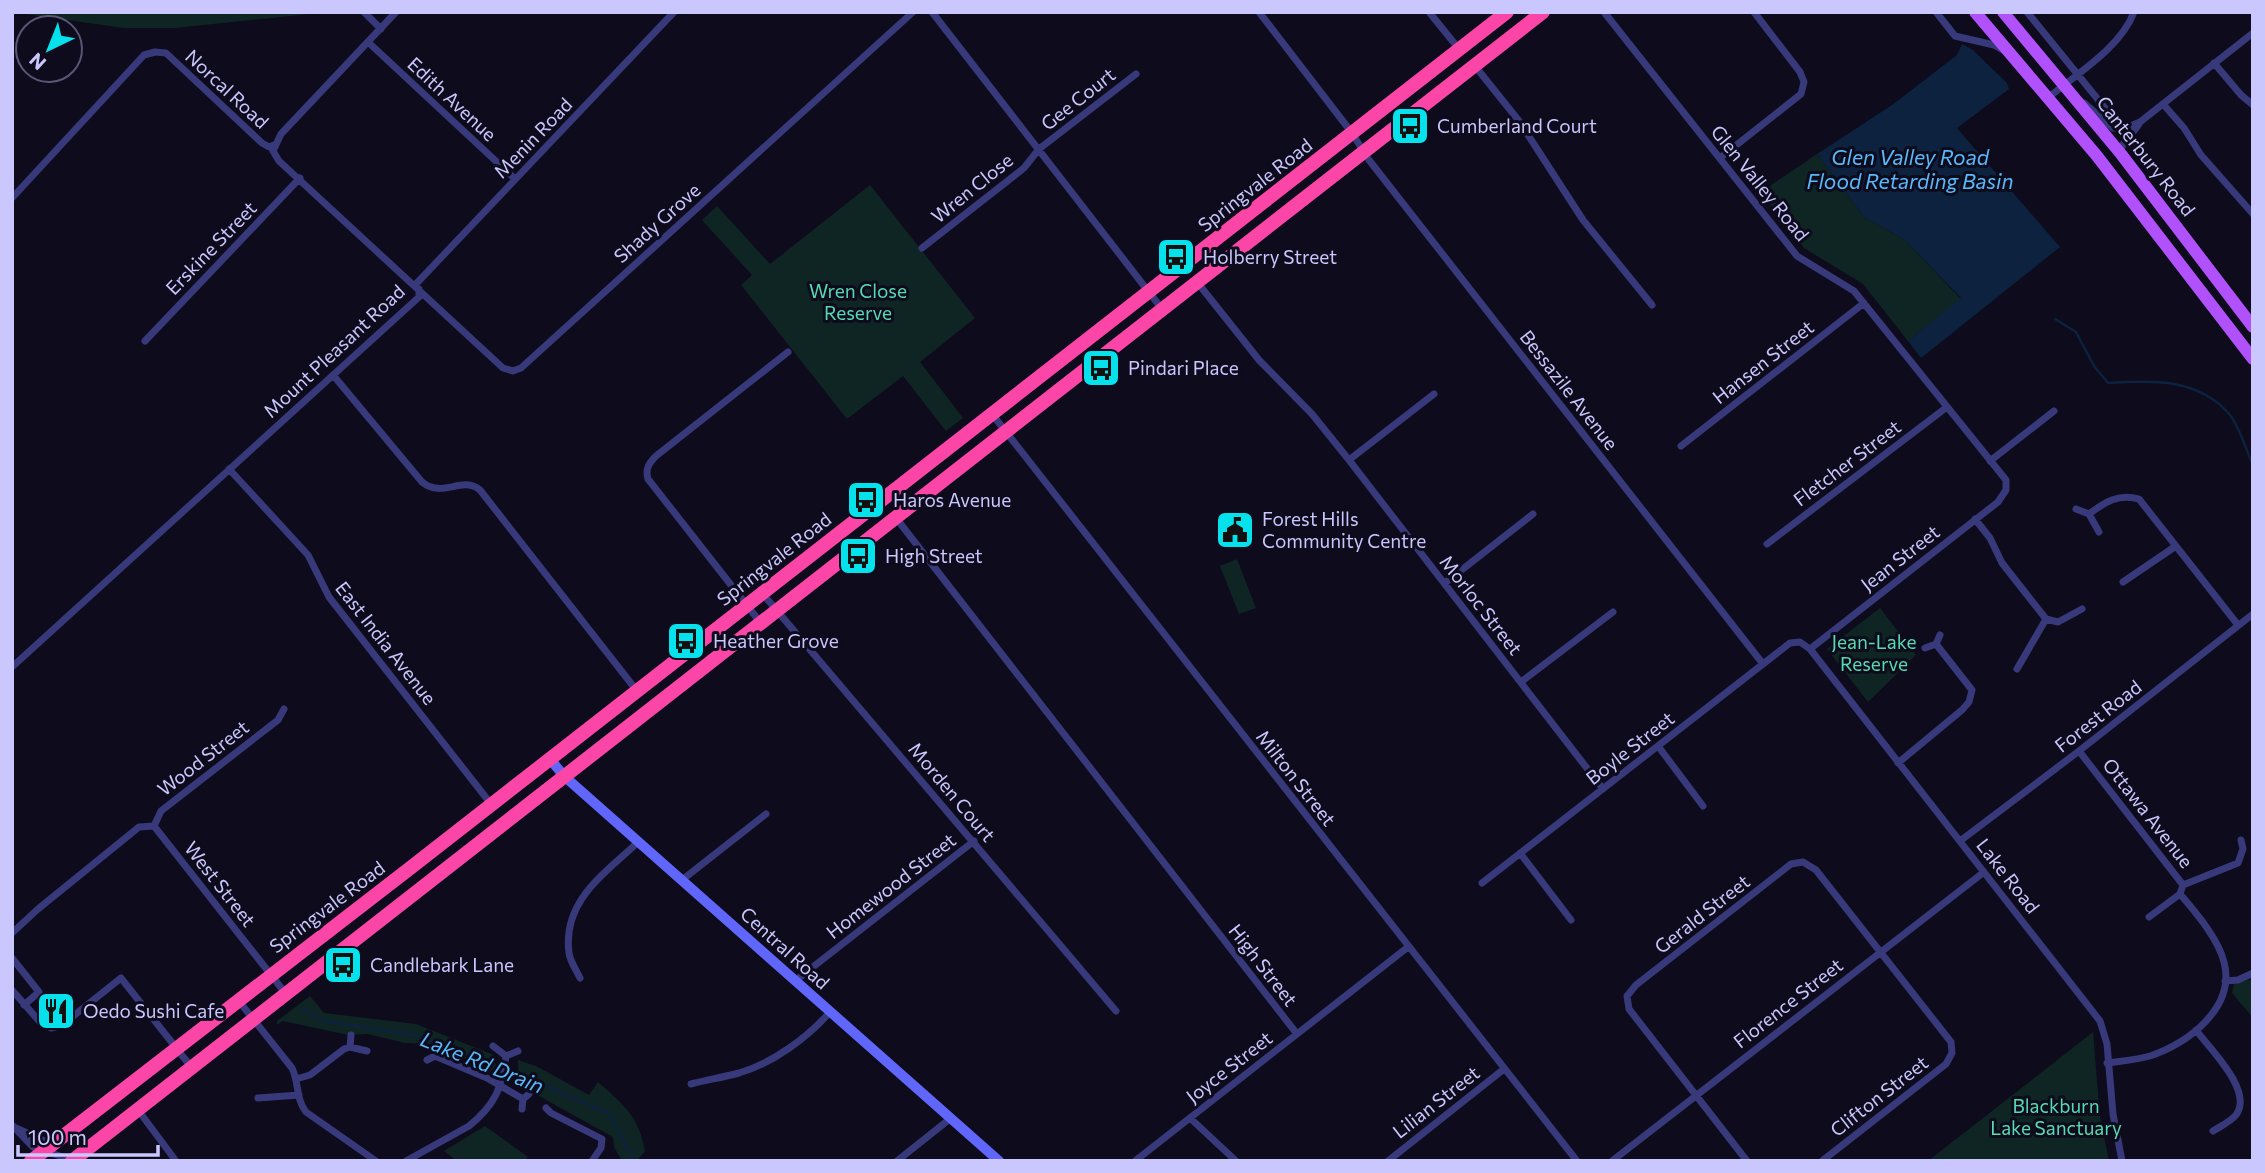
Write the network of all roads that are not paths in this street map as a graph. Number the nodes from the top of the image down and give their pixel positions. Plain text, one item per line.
1 (364, 12) edge
2 (396, 12) edge
3 (674, 12) edge
4 (913, 12) edge
5 (932, 12) edge
6 (1259, 12) edge
7 (1429, 12) edge
8 (1507, 12) edge
9 (1543, 12) edge
10 (1604, 12) edge
11 (1754, 12) edge
12 (1936, 12) edge
13 (1975, 12) edge
14 (2003, 12) edge
15 (2027, 12) edge
16 (2134, 12) edge
17 (381, 29) junction
18 (2253, 33) edge
19 (368, 43) junction
20 (1459, 50) junction
21 (2013, 55) junction
22 (2214, 63) junction
23 (1475, 65) junction
24 (1136, 74) dead end
25 (2077, 74) junction
26 (2065, 84) junction
27 (2075, 96) junction
28 (2049, 97) junction
29 (2163, 104) junction
30 (2253, 105) edge
31 (2113, 118) dead end
32 (2140, 122) junction
33 (1352, 134) junction
34 (274, 145) junction
35 (1039, 149) junction
36 (1363, 152) junction
37 (2121, 154) junction
38 (1720, 158) junction
39 (300, 178) junction
40 (515, 179) junction
41 (12, 198) edge
42 (2253, 214) edge
43 (922, 248) dead end
44 (1197, 281) junction
45 (417, 287) junction
46 (1149, 292) junction
47 (1864, 303) junction
48 (1652, 305) dead end
49 (1162, 309) junction
50 (2253, 327) edge
51 (145, 341) dead end
52 (788, 352) dead end
53 (2253, 359) edge
54 (333, 375) junction
55 (1434, 394) dead end
56 (1947, 407) junction
57 (2054, 411) dead end
58 (992, 414) junction
59 (1006, 431) junction
60 (1681, 446) dead end
61 (1349, 460) junction
62 (1990, 461) junction
63 (229, 469) junction
64 (2006, 490) joint
65 (2076, 509) dead end
66 (1533, 514) dead end
67 (2089, 514) junction
68 (895, 517) junction
69 (1975, 519) junction
70 (2099, 532) dead end
71 (1767, 544) dead end
72 (2176, 546) junction
73 (2123, 582) dead end
74 (1445, 583) junction
75 (762, 593) junction
76 (747, 605) junction
77 (2082, 609) dead end
78 (776, 610) junction
79 (1613, 612) dead end
80 (2253, 614) edge
81 (2046, 619) junction
82 (760, 622) junction
83 (2238, 625) junction
84 (1940, 635) dead end
85 (1800, 642) joint
86 (1936, 644) junction
87 (1925, 648) dead end
88 (1810, 649) junction
89 (1763, 664) junction
90 (12, 667) edge
91 (2017, 669) dead end
92 (1521, 682) junction
93 (637, 691) junction
94 (284, 709) dead end
95 (1658, 746) junction
96 (2079, 751) junction
97 (550, 759) junction
98 (1898, 762) junction
99 (564, 776) junction
100 (1603, 789) junction
101 (491, 804) junction
102 (1703, 806) dead end
103 (766, 814) dead end
104 (155, 826) junction
105 (2241, 840) dead end
106 (974, 841) junction
107 (1960, 841) junction
108 (638, 842) junction
109 (1520, 853) junction
110 (1984, 872) junction
111 (682, 880) junction
112 (1482, 883) dead end
113 (2183, 885) junction
114 (2180, 894) junction
115 (2149, 917) dead end
116 (1570, 920) dead end
117 (12, 933) edge
118 (1408, 947) junction
119 (1880, 952) junction
120 (12, 958) edge
121 (2253, 973) edge
122 (271, 974) junction
123 (580, 978) dead end
124 (795, 981) junction
125 (2225, 981) junction
126 (12, 990) edge
127 (286, 994) junction
128 (238, 999) junction
129 (24, 1005) junction
130 (1116, 1011) dead end
131 (830, 1012) junction
132 (254, 1020) junction
133 (2196, 1030) junction
134 (1297, 1034) junction
135 (351, 1035) dead end
136 (493, 1046) dead end
137 (350, 1047) junction
138 (176, 1048) junction
139 (368, 1051) dead end
140 (518, 1051) dead end
141 (427, 1060) dead end
142 (2107, 1063) junction
143 (505, 1064) junction
144 (192, 1068) junction
145 (1504, 1069) junction
146 (296, 1079) junction
147 (691, 1084) dead end
148 (501, 1087) junction
149 (299, 1095) junction
150 (1696, 1096) junction
151 (258, 1098) dead end
152 (546, 1108) dead end
153 (522, 1109) dead end
154 (138, 1110) junction
155 (951, 1118) junction
156 (1190, 1118) junction
157 (13, 1126) edge
158 (2213, 1131) dead end
159 (601, 1139) junction
160 (611, 1144) dead end
161 (49, 1148) junction
162 (32, 1161) edge
163 (72, 1161) edge
164 (176, 1161) edge
165 (376, 1161) edge
166 (407, 1161) edge
167 (592, 1161) edge
168 (897, 1161) edge
169 (999, 1161) edge
170 (1135, 1161) edge
171 (1236, 1161) edge
172 (1388, 1161) edge
173 (1577, 1161) edge
174 (1612, 1161) edge
175 (1747, 1161) edge
176 (1822, 1161) edge
177 (2122, 1161) edge

1 - 17 street
2 - 17 street
3 - 40 street, Menin Road
4 - 45 street, Shady Grove
5 - 35 street
6 - 33 street, Bessazile Avenue
7 - 20 street
8 - 20 highway, Springvale Road
9 - 23 highway
10 - 38 street, Glen Valley Road
11 - 38 street
12 - 21 street, Canterbury Road
13 - 21 main road, Canterbury Road
14 - 26 main road, Canterbury Road
15 - 25 street, Canterbury Road
16 - 25 street
17 - 19 street
18 - 22 street
19 - 34 street
19 - 40 street, Edith Avenue
20 - 33 highway, Springvale Road
21 - 28 main road, Canterbury Road
22 - 29 street
22 - 30 street
23 - 36 highway
23 - 48 street
24 - 35 street, Gee Court
25 - 26 street
25 - 31 street, Canterbury Road
26 - 27 main road, Canterbury Road
26 - 28 street
27 - 32 street
27 - 37 main road, Canterbury Road
28 - 53 main road, Canterbury Road
29 - 32 street
29 - 42 street
32 - 37 street
33 - 36 street, Bessazile Avenue
33 - 46 highway, Springvale Road
34 - 39 street, Mount Pleasant Road
34 - 41 street, Norcal Road
35 - 43 street, Wren Close
35 - 46 street
36 - 44 highway
36 - 89 street, Bessazile Avenue
37 - 50 main road, Canterbury Road
38 - 47 street, Glen Valley Road
39 - 45 street, Mount Pleasant Road
39 - 51 street, Erskine Street
40 - 45 street, Menin Road
44 - 49 highway
44 - 61 street, Morloc Street
45 - 54 street, Mount Pleasant Road
46 - 49 street
46 - 58 highway, Springvale Road
47 - 56 street, Glen Valley Road
47 - 60 street, Hansen Street
49 - 59 highway
52 - 76 street
54 - 63 street, Mount Pleasant Road
54 - 93 street
55 - 61 street
56 - 62 street, Glen Valley Road
56 - 71 street, Fletcher Street
57 - 62 street
58 - 59 street, Milton Street
58 - 75 highway, Springvale Road
59 - 68 highway
59 - 118 street, Milton Street
61 - 74 street, Morloc Street
62 - 64 street, Glen Valley Road
63 - 90 street, Mount Pleasant Road
63 - 101 street, East India Avenue
64 - 69 street, Jean Street
65 - 67 street
66 - 74 street
67 - 70 street
67 - 72 street
68 - 78 highway
68 - 134 street, High Street
69 - 81 street
69 - 88 street, Jean Street
72 - 73 street
72 - 83 street
74 - 92 street, Morloc Street
75 - 76 highway, Springvale Road
75 - 78 street, Morden Court
76 - 82 street
76 - 93 highway, Springvale Road
77 - 81 street
78 - 82 highway
78 - 106 street, Morden Court
79 - 92 street
80 - 83 street, Forest Road
81 - 91 street
82 - 99 highway
83 - 96 street, Forest Road
84 - 86 street
85 - 88 street, Lake Road
85 - 89 street, Boyle Street
86 - 87 street
86 - 98 street
88 - 98 street, Lake Road
89 - 95 street, Boyle Street
92 - 100 street, Morloc Street
93 - 97 highway, Springvale Road
94 - 104 street, Wood Street
95 - 100 street, Boyle Street
95 - 102 street
96 - 107 street, Forest Road
96 - 113 street, Ottawa Avenue
97 - 99 street, Central Road
97 - 101 highway, Springvale Road
98 - 107 street, Lake Road
99 - 108 street, Central Road
99 - 127 highway
100 - 109 street, Boyle Street
101 - 122 highway, Springvale Road
103 - 111 street
104 - 117 street, Wood Street
104 - 122 street, West Street
105 - 113 street
106 - 124 street, Homewood Street
106 - 130 street, Morden Court
107 - 110 street, Lake Road
108 - 111 street, Central Road
108 - 123 street
109 - 112 street, Boyle Street
109 - 116 street
110 - 119 street, Florence Street
110 - 142 street, Lake Road
111 - 124 street, Central Road
113 - 114 street, Ottawa Avenue
114 - 115 street
114 - 125 street, Ottawa Avenue
118 - 134 street, Joyce Street
118 - 145 street, Milton Street
119 - 150 street, Florence Street
119 - 150 street, Gerald Street
119 - 176 street, Clifton Street
120 - 129 street
121 - 125 street
122 - 127 street, West Street
122 - 128 highway, Springvale Road
124 - 131 street, Central Road
125 - 133 street
126 - 129 street
127 - 132 highway
128 - 132 street
128 - 138 highway, Springvale Road
129 - 138 street
131 - 147 street
131 - 155 street, Central Road
132 - 144 highway
132 - 146 street
133 - 142 street
133 - 158 street
134 - 156 street, Joyce Street
135 - 137 street
136 - 143 street
137 - 139 street
137 - 146 street
138 - 144 street
138 - 161 highway, Springvale Road
140 - 143 street
141 - 148 street
142 - 177 street, Lake Road
143 - 148 street
144 - 154 highway
145 - 172 street, Lilian Street
145 - 173 street, Milton Street
146 - 149 street
148 - 153 street
148 - 166 street
149 - 151 street
149 - 165 street
150 - 174 street, Florence Street
150 - 175 street
152 - 159 street
154 - 163 highway
154 - 164 street
155 - 168 street
155 - 169 street, Central Road
156 - 170 street, Joyce Street
156 - 171 street
157 - 161 street
159 - 160 street
159 - 167 street
161 - 162 highway, Springvale Road
161 - 163 street

